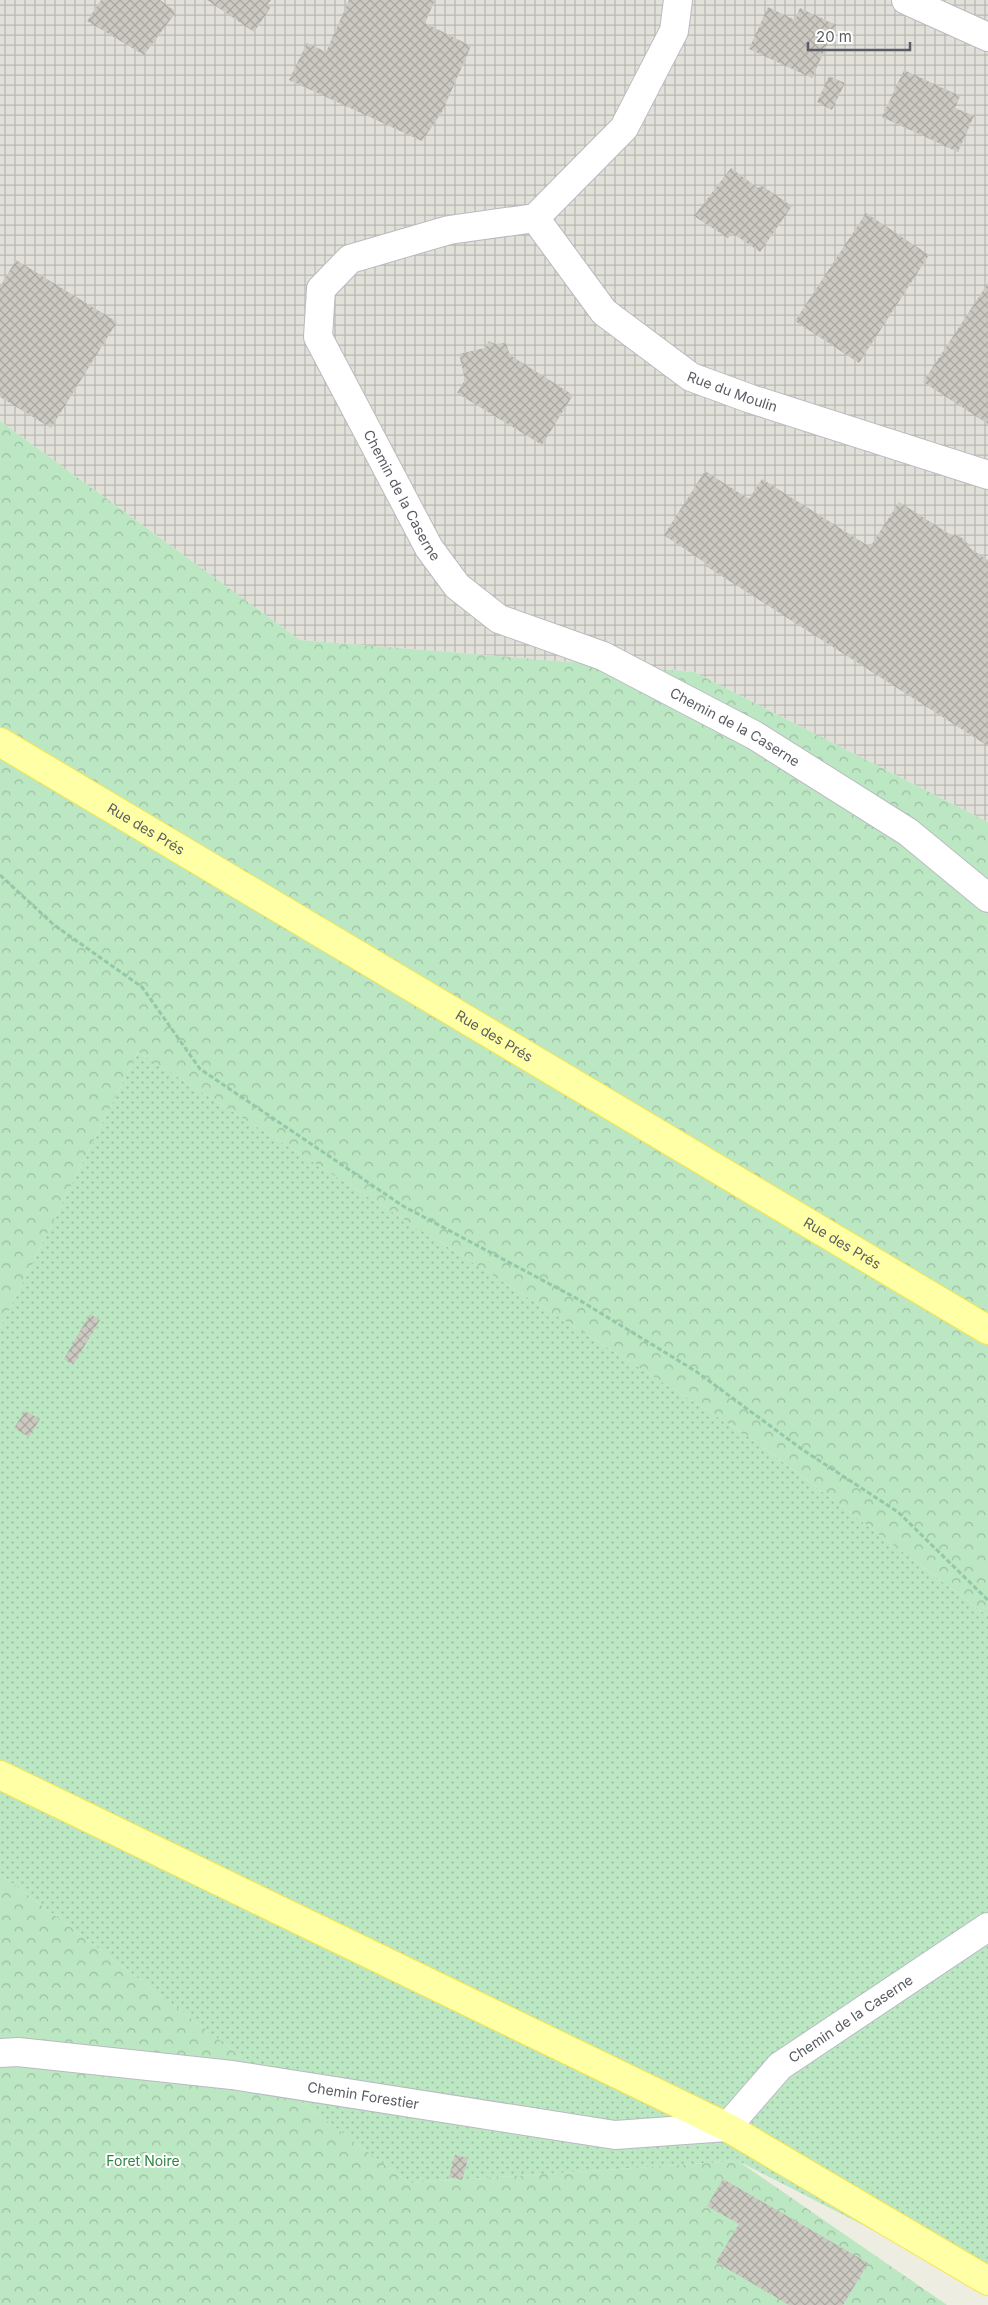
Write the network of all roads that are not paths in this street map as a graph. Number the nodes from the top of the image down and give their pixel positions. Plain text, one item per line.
1 (678, 0) edge
2 (906, 0) edge
3 (988, 37) edge
4 (535, 218) junction
5 (988, 475) edge
6 (0, 742) edge
7 (988, 898) edge
8 (988, 1330) edge
9 (0, 1775) edge
10 (988, 1927) edge
11 (0, 2053) edge
12 (727, 2127) junction
13 (988, 2281) edge

1 - 4 street
2 - 3 street
4 - 5 street, Rue du Moulin
4 - 7 street, Chemin de la Caserne
6 - 8 main road, Rue des Prés
9 - 12 main road
10 - 12 street, Chemin de la Caserne
11 - 12 street, Chemin Forestier
12 - 13 main road

